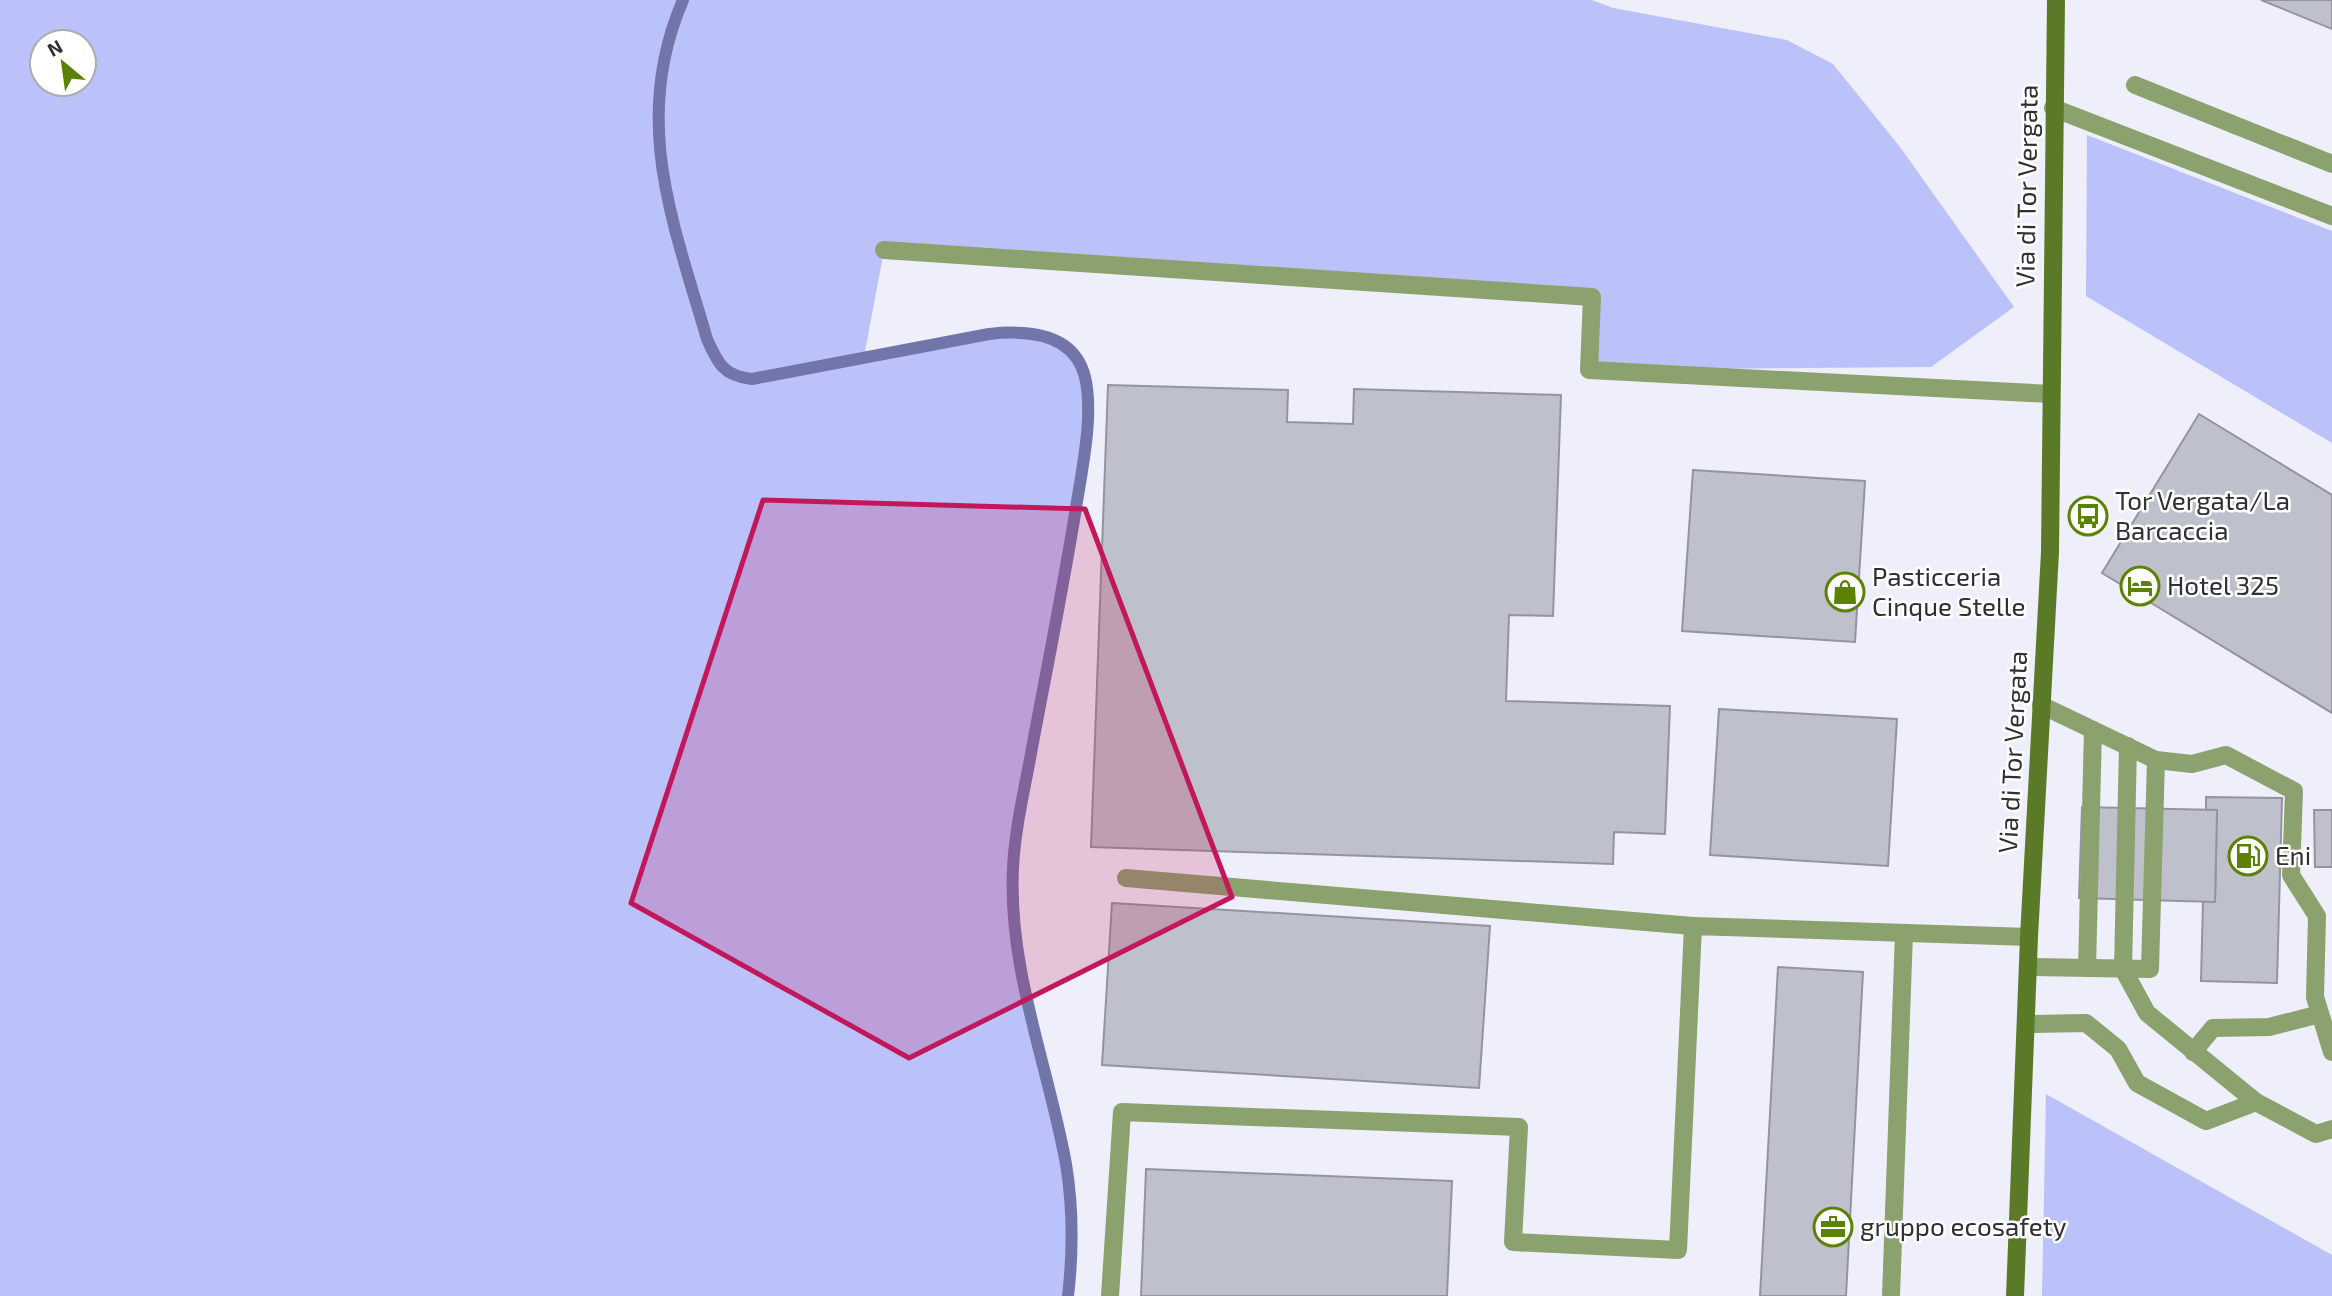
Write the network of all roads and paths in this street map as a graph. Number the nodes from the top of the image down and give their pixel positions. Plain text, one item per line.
1 (2056, 0) edge
2 (2135, 85) dead end
3 (2053, 108) junction
4 (2332, 164) edge
5 (2332, 216) edge
6 (884, 250) dead end
7 (2051, 394) junction
8 (2041, 705) junction
9 (2093, 730) junction
10 (2128, 746) junction
11 (2156, 760) junction
12 (1126, 878) dead end
13 (1693, 926) junction
14 (1904, 933) junction
15 (2029, 937) junction
16 (2029, 967) junction
17 (2087, 968) junction
18 (2123, 969) junction
19 (2320, 1014) junction
20 (2028, 1024) junction
21 (2193, 1052) junction
22 (2332, 1052) edge
23 (2256, 1102) junction
24 (2332, 1129) edge
25 (1110, 1296) edge
26 (1891, 1296) edge
27 (2015, 1296) edge

1 - 3 main road, Via di Tor Vergata
2 - 4 street
3 - 5 street
3 - 7 main road, Via di Tor Vergata
6 - 7 street
7 - 8 main road, Via di Tor Vergata
8 - 9 street
8 - 15 main road, Via di Tor Vergata
9 - 10 street
9 - 17 street
10 - 11 street
10 - 18 street
11 - 18 street
11 - 19 street
12 - 13 street
13 - 14 street
13 - 25 street
14 - 15 street
14 - 26 street
15 - 16 main road, Via di Tor Vergata
16 - 17 street
16 - 20 main road, Via di Tor Vergata
17 - 18 street
18 - 21 street
19 - 21 street
19 - 22 street
20 - 23 street
20 - 27 main road, Via di Tor Vergata
21 - 23 street
23 - 24 street

